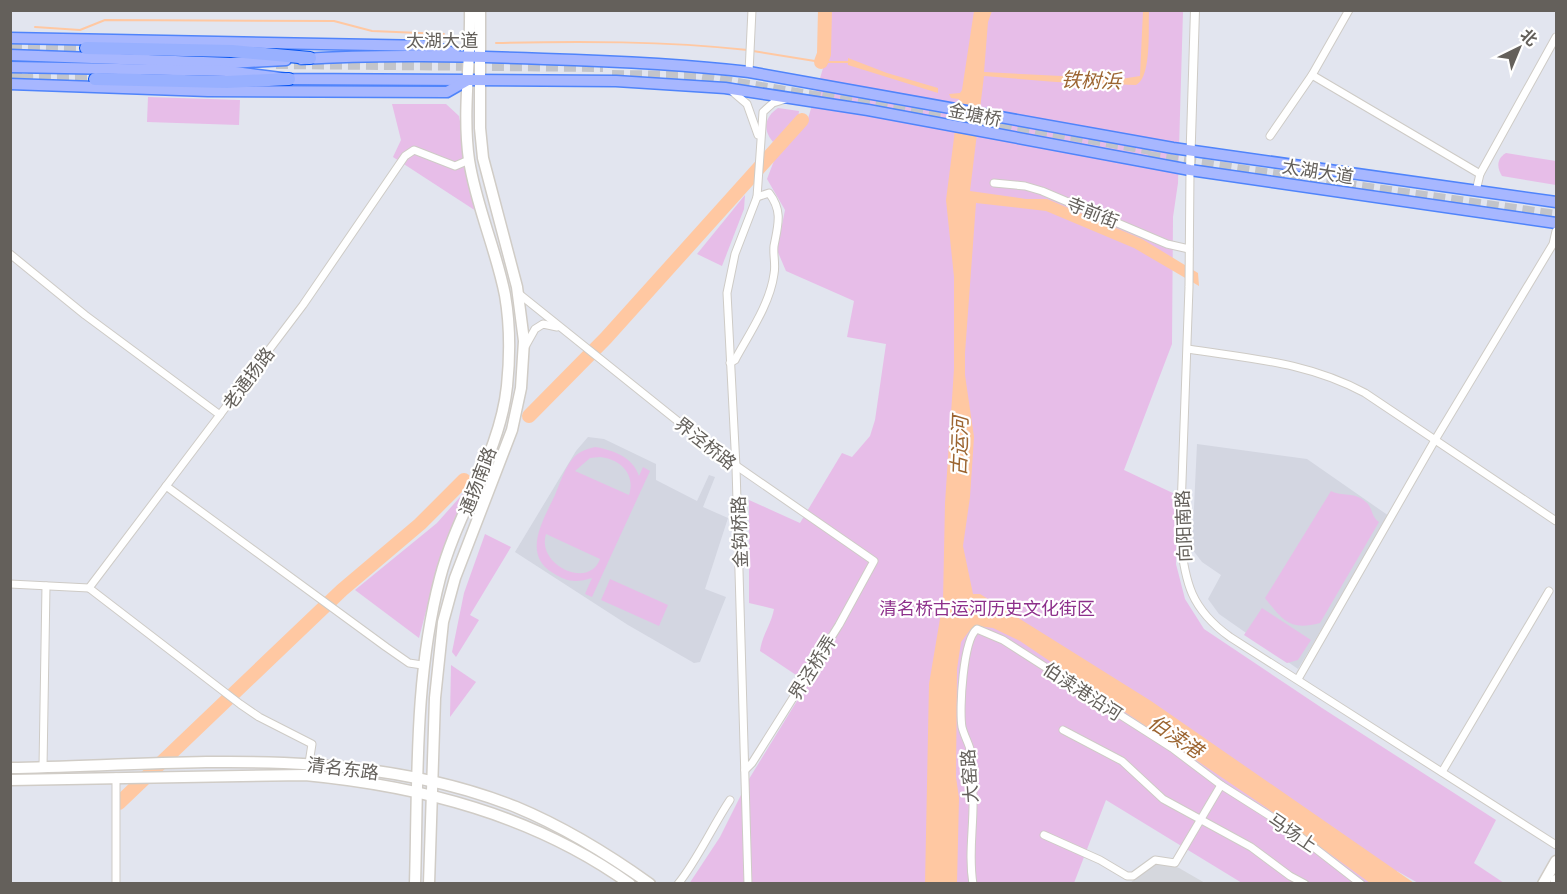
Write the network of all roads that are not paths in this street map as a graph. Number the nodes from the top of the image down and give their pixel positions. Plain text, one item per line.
1 (470, 10) edge
2 (480, 10) edge
3 (752, 10) edge
4 (1195, 10) edge
5 (1349, 10) edge
6 (1557, 37) edge
7 (10, 38) edge
8 (265, 43) junction
9 (86, 48) tunnel mouth
10 (10, 55) edge
11 (336, 56) junction
12 (469, 57) junction
13 (481, 57) junction
14 (310, 58) junction
15 (10, 67) edge
16 (749, 72) junction
17 (1312, 75) junction
18 (95, 79) tunnel mouth
19 (290, 79) junction
20 (468, 80) junction
21 (481, 80) junction
22 (10, 84) edge
23 (725, 88) junction
24 (790, 98) junction
25 (1270, 136) dead end
26 (760, 145) junction
27 (1076, 150) joint
28 (1190, 151) junction
29 (470, 160) junction
30 (1190, 170) junction
31 (1480, 174) junction
32 (994, 183) dead end
33 (1476, 190) junction
34 (757, 197) junction
35 (1557, 202) edge
36 (1557, 223) edge
37 (1557, 231) edge
38 (1189, 252) junction
39 (10, 254) edge
40 (518, 293) junction
41 (565, 331) junction
42 (1188, 349) junction
43 (523, 351) junction
44 (730, 363) junction
45 (220, 415) junction
46 (1435, 440) junction
47 (736, 467) junction
48 (166, 486) junction
49 (1557, 521) edge
50 (874, 561) joint
51 (10, 584) edge
52 (46, 586) junction
53 (89, 588) junction
54 (1549, 591) dead end
55 (971, 633) joint
56 (422, 665) junction
57 (1298, 679) junction
58 (1063, 730) dead end
59 (309, 763) junction
60 (43, 767) junction
61 (10, 768) edge
62 (745, 770) junction
63 (1442, 772) junction
64 (116, 777) junction
65 (417, 779) junction
66 (10, 780) edge
67 (434, 783) junction
68 (1221, 785) junction
69 (416, 793) junction
70 (434, 797) junction
71 (730, 800) dead end
72 (1201, 820) junction
73 (1044, 835) dead end
74 (1557, 845) edge
75 (1557, 861) edge
76 (1361, 883) edge
77 (116, 884) edge
78 (416, 884) edge
79 (429, 884) edge
80 (630, 884) edge
81 (650, 884) edge
82 (678, 884) edge
83 (748, 884) edge
84 (973, 884) edge
85 (1305, 884) edge
86 (1543, 884) edge

1 - 12 main road, 通扬南路
2 - 13 main road, 通扬南路
3 - 16 street
4 - 28 street, 向阳南路
5 - 17 street
6 - 31 street
7 - 8 main road
8 - 11 main road
8 - 12 main road
9 - 14 highway
10 - 14 main road, 太湖大道
11 - 12 main road, 太湖大道
11 - 14 main road, 太湖大道
12 - 13 main road, 太湖大道
12 - 20 main road, 通扬南路
13 - 16 main road, 太湖大道
13 - 21 main road, 通扬南路
15 - 19 main road
16 - 28 main road, 太湖大道
17 - 25 street
17 - 31 street
18 - 19 highway
19 - 20 main road
20 - 21 main road
20 - 22 main road
20 - 29 main road, 通扬南路
21 - 23 main road
21 - 40 main road, 通扬南路
23 - 24 main road
23 - 26 street
24 - 26 street
24 - 27 main road, 金塘桥
26 - 34 street, 金钩桥路
27 - 30 main road, 太湖大道
28 - 30 street, 向阳南路
28 - 33 main road, 太湖大道
29 - 45 street, 老通扬路
29 - 56 main road, 通扬南路
30 - 36 main road, 太湖大道
30 - 38 street, 向阳南路
31 - 33 street
32 - 38 street, 寺前街
33 - 35 main road, 太湖大道
34 - 44 street, 金钩桥路
34 - 44 street
37 - 46 street
38 - 42 street, 向阳南路
39 - 45 street
40 - 41 street
40 - 43 main road, 通扬南路
41 - 43 street
41 - 47 street, 界泾桥路
42 - 46 street
42 - 57 street, 向阳南路
43 - 67 main road, 通扬南路
44 - 47 street, 金钩桥路
45 - 48 street, 老通扬路
46 - 49 street
46 - 57 street
47 - 50 street, 界泾桥路
47 - 62 street, 金钩桥路
48 - 53 street, 老通扬路
48 - 56 street
50 - 62 street, 界泾桥弄
51 - 52 street
52 - 53 street
52 - 60 street
53 - 59 street
54 - 63 street
55 - 68 street, 伯渎港沿河
55 - 84 street, 大窑路
56 - 65 main road, 通扬南路
57 - 63 street, 向阳南路
58 - 72 street
59 - 60 main road, 清名东路
59 - 65 main road, 清名东路
60 - 61 main road, 清名东路
62 - 83 street, 金钩桥路
63 - 74 street, 向阳南路
64 - 66 main road, 清名东路
64 - 69 main road, 清名东路
64 - 77 street
65 - 67 main road, 清名东路
65 - 69 main road, 通扬南路
67 - 70 main road, 通扬南路
67 - 81 main road, 清名东路
68 - 72 street
68 - 76 street, 马场上
69 - 70 main road, 清名东路
69 - 78 main road, 通扬南路
70 - 79 main road, 通扬南路
70 - 80 main road, 清名东路
71 - 82 street
72 - 73 street
72 - 85 street
75 - 86 main road

